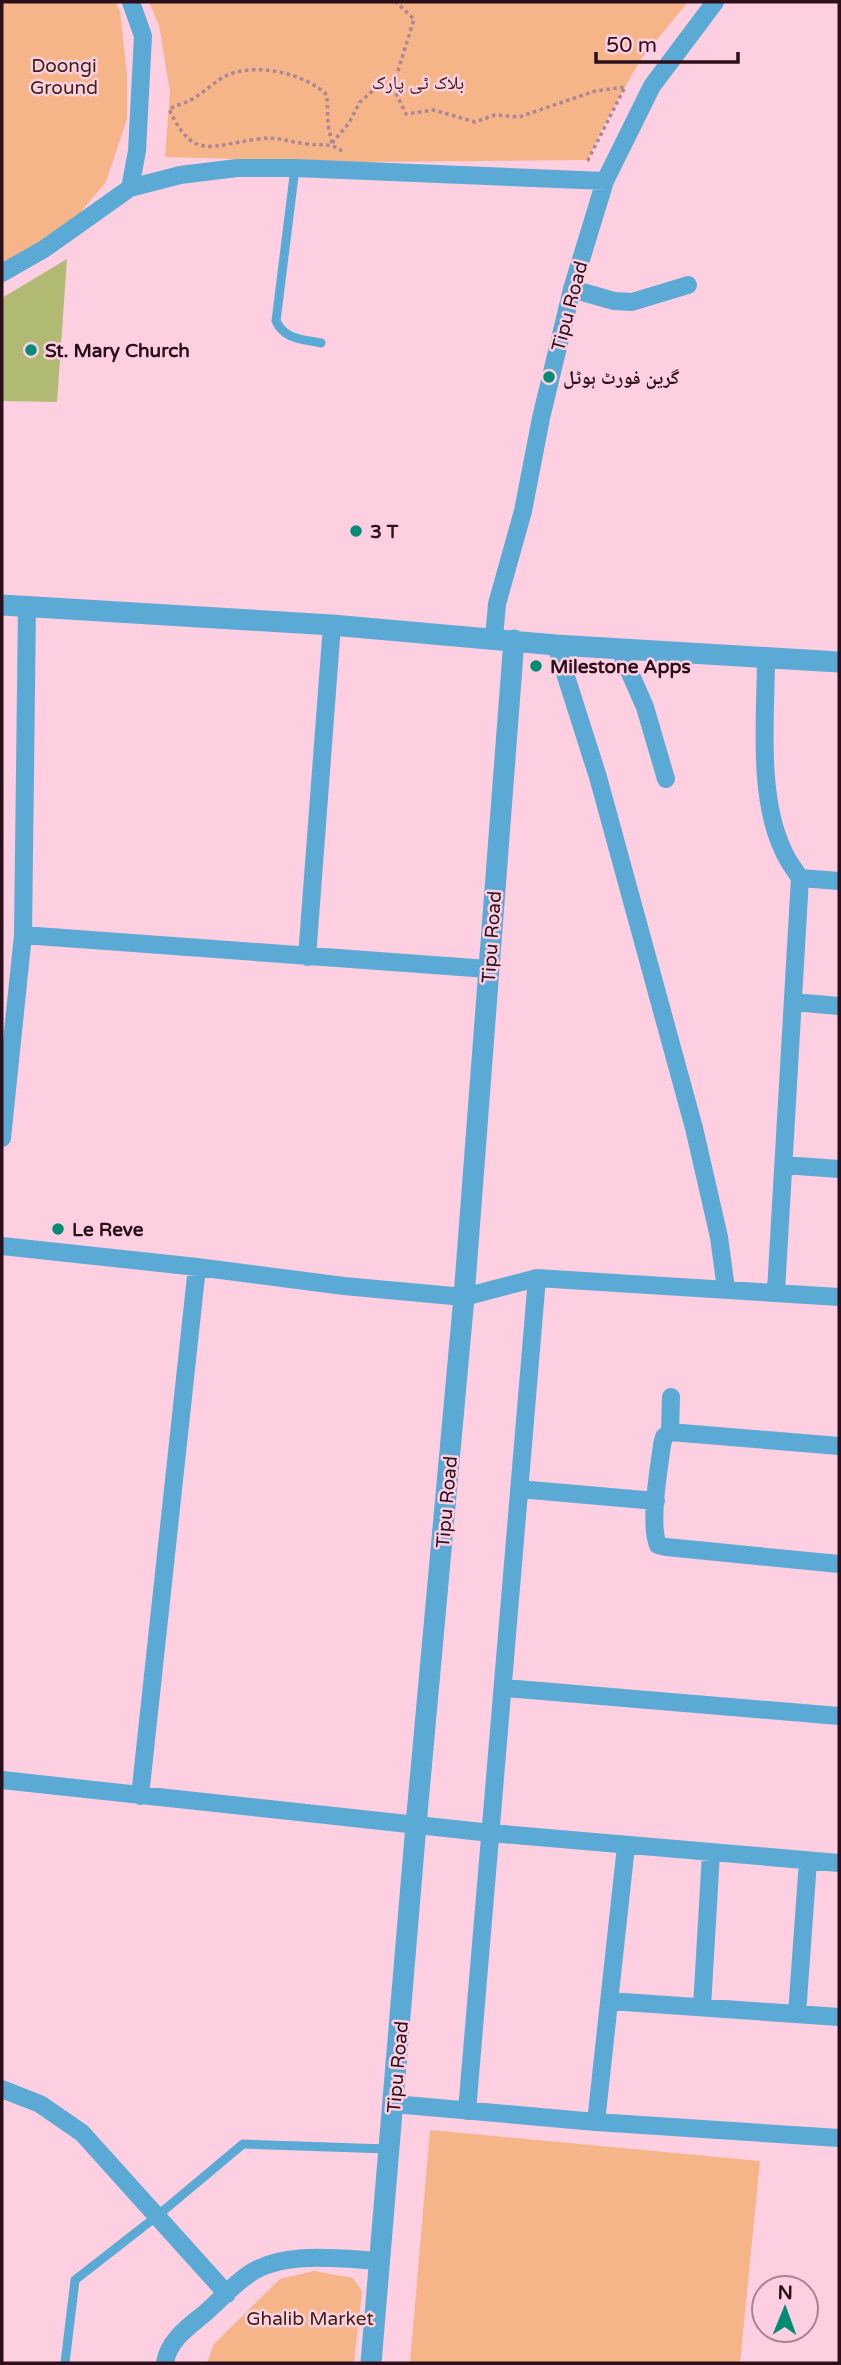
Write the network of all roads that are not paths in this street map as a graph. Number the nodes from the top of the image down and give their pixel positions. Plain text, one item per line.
1 (131, 2) edge
2 (715, 2) edge
3 (295, 168) junction
4 (605, 181) junction
5 (131, 188) junction
6 (2, 273) edge
7 (688, 285) dead end
8 (572, 289) junction
9 (321, 343) dead end
10 (2, 605) edge
11 (27, 607) junction
12 (332, 625) junction
13 (504, 639) junction
14 (556, 645) junction
15 (620, 648) junction
16 (766, 656) junction
17 (839, 662) edge
18 (666, 779) dead end
19 (800, 878) junction
20 (839, 881) edge
21 (23, 935) junction
22 (307, 957) junction
23 (488, 969) junction
24 (793, 1002) junction
25 (839, 1006) edge
26 (2, 1138) edge
27 (784, 1165) junction
28 (839, 1169) edge
29 (2, 1246) edge
30 (197, 1267) junction
31 (537, 1278) junction
32 (726, 1289) junction
33 (776, 1292) junction
34 (464, 1297) junction
35 (839, 1297) edge
36 (671, 1397) dead end
37 (670, 1432) junction
38 (839, 1446) edge
39 (519, 1489) junction
40 (656, 1501) junction
41 (839, 1564) edge
42 (504, 1688) junction
43 (839, 1716) edge
44 (2, 1780) edge
45 (140, 1796) junction
46 (416, 1825) junction
47 (491, 1833) junction
48 (626, 1846) junction
49 (711, 1853) junction
50 (808, 1860) junction
51 (839, 1863) edge
52 (610, 2001) junction
53 (702, 2007) junction
54 (797, 2014) junction
55 (839, 2017) edge
56 (2, 2089) edge
57 (394, 2104) junction
58 (467, 2111) junction
59 (596, 2122) junction
60 (839, 2138) edge
61 (390, 2149) junction
62 (157, 2216) junction
63 (381, 2261) junction
64 (227, 2294) junction
65 (65, 2363) edge
66 (165, 2363) edge
67 (371, 2363) edge

1 - 5 street
2 - 4 street, Tipu Road
3 - 4 street
3 - 5 street
3 - 9 lane
4 - 8 street, Tipu Road
5 - 6 street
7 - 8 street
8 - 13 street, Tipu Road
10 - 11 street
11 - 12 street
11 - 21 street
12 - 13 street
12 - 22 street
13 - 14 street
13 - 23 street, Tipu Road
14 - 15 street
14 - 32 street
15 - 16 street
15 - 18 street
16 - 17 street
16 - 19 street
19 - 20 street
19 - 24 street
21 - 22 street
21 - 26 street
22 - 23 street
23 - 34 street, Tipu Road
24 - 25 street
24 - 27 street
27 - 28 street
27 - 33 street
29 - 30 street
30 - 34 street
30 - 45 street
31 - 32 street
31 - 34 street
31 - 39 street
32 - 33 street
33 - 35 street
34 - 46 street, Tipu Road
36 - 37 street
37 - 38 street
37 - 40 street
39 - 40 street
39 - 42 street
40 - 41 street
42 - 43 street
42 - 47 street
44 - 45 street
45 - 46 street
46 - 47 street
46 - 57 street, Tipu Road
47 - 48 street
47 - 58 street
48 - 49 street
48 - 52 street
49 - 50 street
49 - 53 street
50 - 51 street
50 - 54 street
52 - 53 street
52 - 59 street
53 - 54 street
54 - 55 street
56 - 62 street
57 - 58 street
57 - 61 street, Tipu Road
58 - 59 street
59 - 60 street
61 - 62 lane
61 - 63 street, Tipu Road
62 - 64 street
62 - 65 lane
63 - 64 street
63 - 67 street, Tipu Road
64 - 66 street

